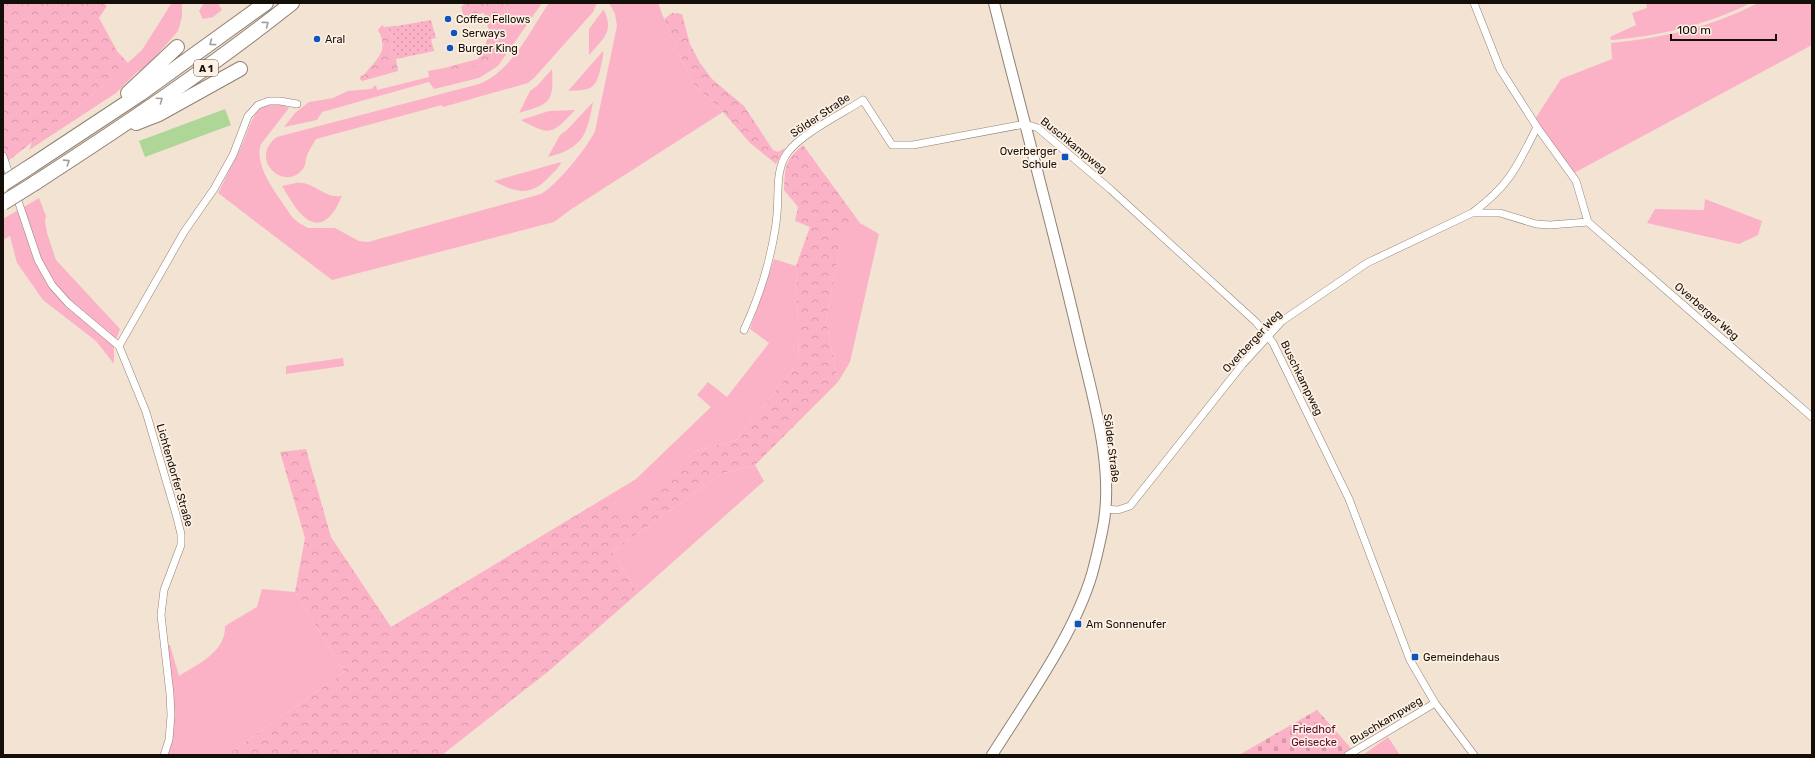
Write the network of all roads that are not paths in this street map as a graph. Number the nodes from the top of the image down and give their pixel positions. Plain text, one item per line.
1 (266, 3) edge
2 (292, 3) edge
3 (994, 3) edge
4 (1474, 3) edge
5 (177, 47) dead end
6 (240, 69) dead end
7 (297, 104) dead end
8 (103, 120) junction
9 (1025, 124) junction
10 (1537, 127) junction
11 (117, 130) junction
12 (4, 160) edge
13 (3, 184) edge
14 (3, 203) edge
15 (1472, 213) junction
16 (1588, 222) junction
17 (744, 330) dead end
18 (1268, 337) junction
19 (119, 346) junction
20 (1812, 417) edge
21 (1105, 509) junction
22 (1435, 703) junction
23 (164, 755) edge
24 (992, 755) edge
25 (1348, 755) edge
26 (1474, 755) edge

1 -> 8 highway, A 1
11 -> 2 highway, A 1
3 - 9 main road, Sölder Straße
4 - 10 street
5 - 8 highway
6 - 11 highway
7 - 19 street
8 - 13 highway, A 1, bridge
9 - 17 street, Sölder Straße
9 - 18 street, Buschkampweg
9 - 21 main road, Sölder Straße
10 - 15 street, Overberger Weg
10 - 16 street
14 -> 11 highway, A 1, bridge
12 - 19 street, Lichtendorfer Straße
15 - 16 street, Overberger Weg
15 - 18 street, Overberger Weg
16 - 20 street, Overberger Weg
18 - 21 street, Overberger Weg
18 - 22 street, Buschkampweg
19 - 23 street, Lichtendorfer Straße
21 - 24 main road, Sölder Straße
22 - 25 street, Buschkampweg
22 - 26 street, Buschkampweg

